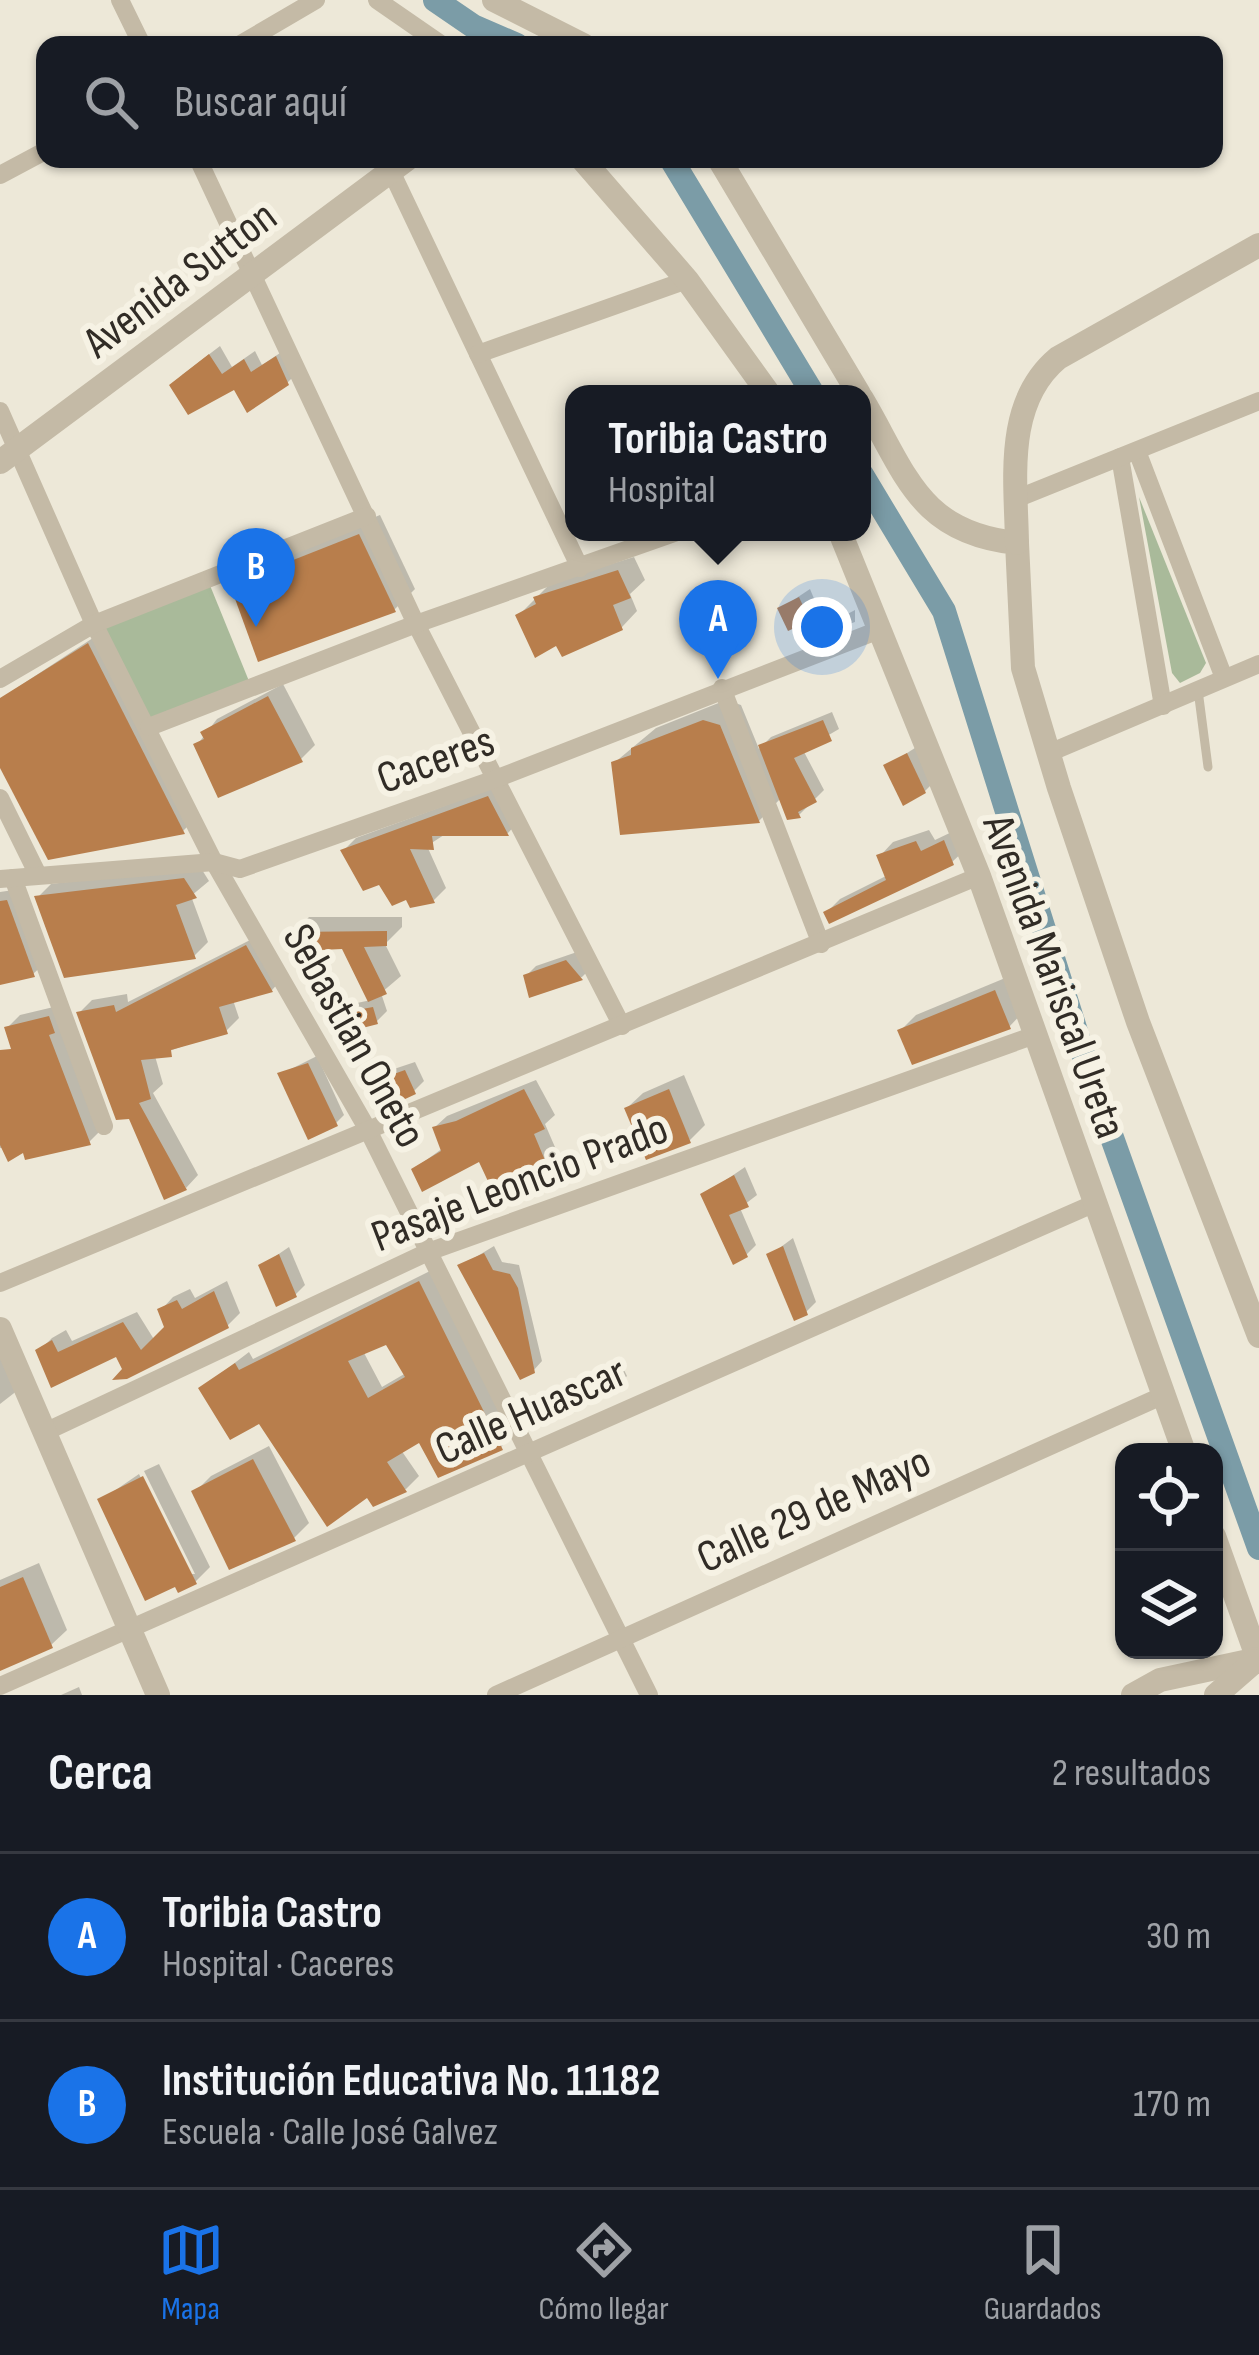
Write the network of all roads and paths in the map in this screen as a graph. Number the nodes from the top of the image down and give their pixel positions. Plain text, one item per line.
1 (119, 0) edge
2 (316, 0) edge
3 (377, 0) edge
4 (494, 0) edge
5 (137, 36) edge
6 (254, 36) edge
7 (429, 36) edge
8 (566, 36) edge
9 (36, 156) edge
10 (201, 168) edge
11 (395, 168) edge
12 (400, 168) edge
13 (590, 168) edge
14 (724, 168) edge
15 (0, 175) edge
16 (1259, 245) edge
17 (255, 276) junction
18 (687, 280) junction
19 (478, 355) junction
20 (763, 385) edge
21 (854, 385) edge
22 (1259, 400) edge
23 (0, 411) edge
24 (871, 416) edge
25 (1129, 454) junction
26 (9, 455) edge
27 (1016, 500) junction
28 (367, 516) junction
29 (565, 537) edge
30 (567, 541) edge
31 (653, 541) edge
32 (844, 541) edge
33 (1017, 543) junction
34 (580, 568) junction
35 (416, 623) junction
36 (94, 624) junction
37 (880, 630) junction
38 (1259, 664) edge
39 (1224, 678) junction
40 (0, 679) edge
41 (722, 688) junction
42 (1198, 690) junction
43 (1163, 706) junction
44 (149, 727) junction
45 (1049, 753) junction
46 (1208, 767) dead end
47 (498, 778) junction
48 (0, 798) edge
49 (214, 862) junction
50 (38, 875) junction
51 (979, 876) junction
52 (6, 879) edge
53 (821, 944) junction
54 (622, 1026) junction
55 (1035, 1035) junction
56 (104, 1126) dead end
57 (368, 1130) junction
58 (1094, 1204) junction
59 (428, 1252) junction
60 (0, 1283) edge
61 (0, 1329) edge
62 (1259, 1336) edge
63 (1164, 1395) junction
64 (44, 1432) junction
65 (1181, 1443) edge
66 (526, 1455) junction
67 (1219, 1551) edge
68 (130, 1630) junction
69 (619, 1637) junction
70 (1259, 1660) edge
71 (0, 1686) edge
72 (158, 1695) edge
73 (496, 1695) edge
74 (649, 1695) edge
75 (1132, 1695) edge
76 (1216, 1695) edge

1 - 5 street
2 - 6 street
3 - 7 street
4 - 8 street
9 - 15 street
10 - 17 street
11 - 17 street, Avenida Sutton
12 - 19 street
13 - 18 street
14 - 21 street
16 - 27 street
17 - 26 street, Avenida Sutton
17 - 28 street
18 - 19 street
18 - 20 street
19 - 29 street
22 - 25 street
23 - 26 street, Sebastian Oneto
24 - 33 street
25 - 27 street
25 - 39 street
25 - 43 street
26 - 36 street, Sebastian Oneto
27 - 33 street
28 - 35 street
28 - 36 street
30 - 34 street
31 - 34 street
32 - 37 street, Avenida Mariscal Ureta
33 - 45 street
34 - 35 street
35 - 44 street
35 - 47 street
36 - 40 street
36 - 44 street, Sebastian Oneto
37 - 41 street, Caceres
37 - 51 street, Avenida Mariscal Ureta
38 - 39 street
39 - 42 street
41 - 47 street, Caceres
41 - 53 street
42 - 43 street
42 - 46 lane
43 - 45 street
44 - 49 street, Sebastian Oneto
45 - 62 street
47 - 49 street, Caceres
47 - 54 street
48 - 50 street
49 - 50 street, Caceres
49 - 57 street, Sebastian Oneto
50 - 52 street, Caceres
51 - 53 street
51 - 55 street, Avenida Mariscal Ureta
52 - 56 street
53 - 54 street
54 - 57 street
55 - 58 street, Avenida Mariscal Ureta
55 - 59 street, Pasaje Leoncio Prado
57 - 59 street, Sebastian Oneto
57 - 60 street
58 - 63 street, Avenida Mariscal Ureta
58 - 66 street, Calle Huascar
59 - 64 street, Pasaje Leoncio Prado
59 - 66 street, Sebastian Oneto
61 - 64 street
63 - 65 street, Avenida Mariscal Ureta
63 - 69 street, Calle 29 de Mayo
64 - 68 street
66 - 68 street, Calle Huascar
66 - 69 street, Sebastian Oneto
67 - 70 street
68 - 71 street, Calle Huascar
68 - 72 street
69 - 73 street, Calle 29 de Mayo
69 - 74 street, Sebastian Oneto
70 - 75 street
70 - 76 street

